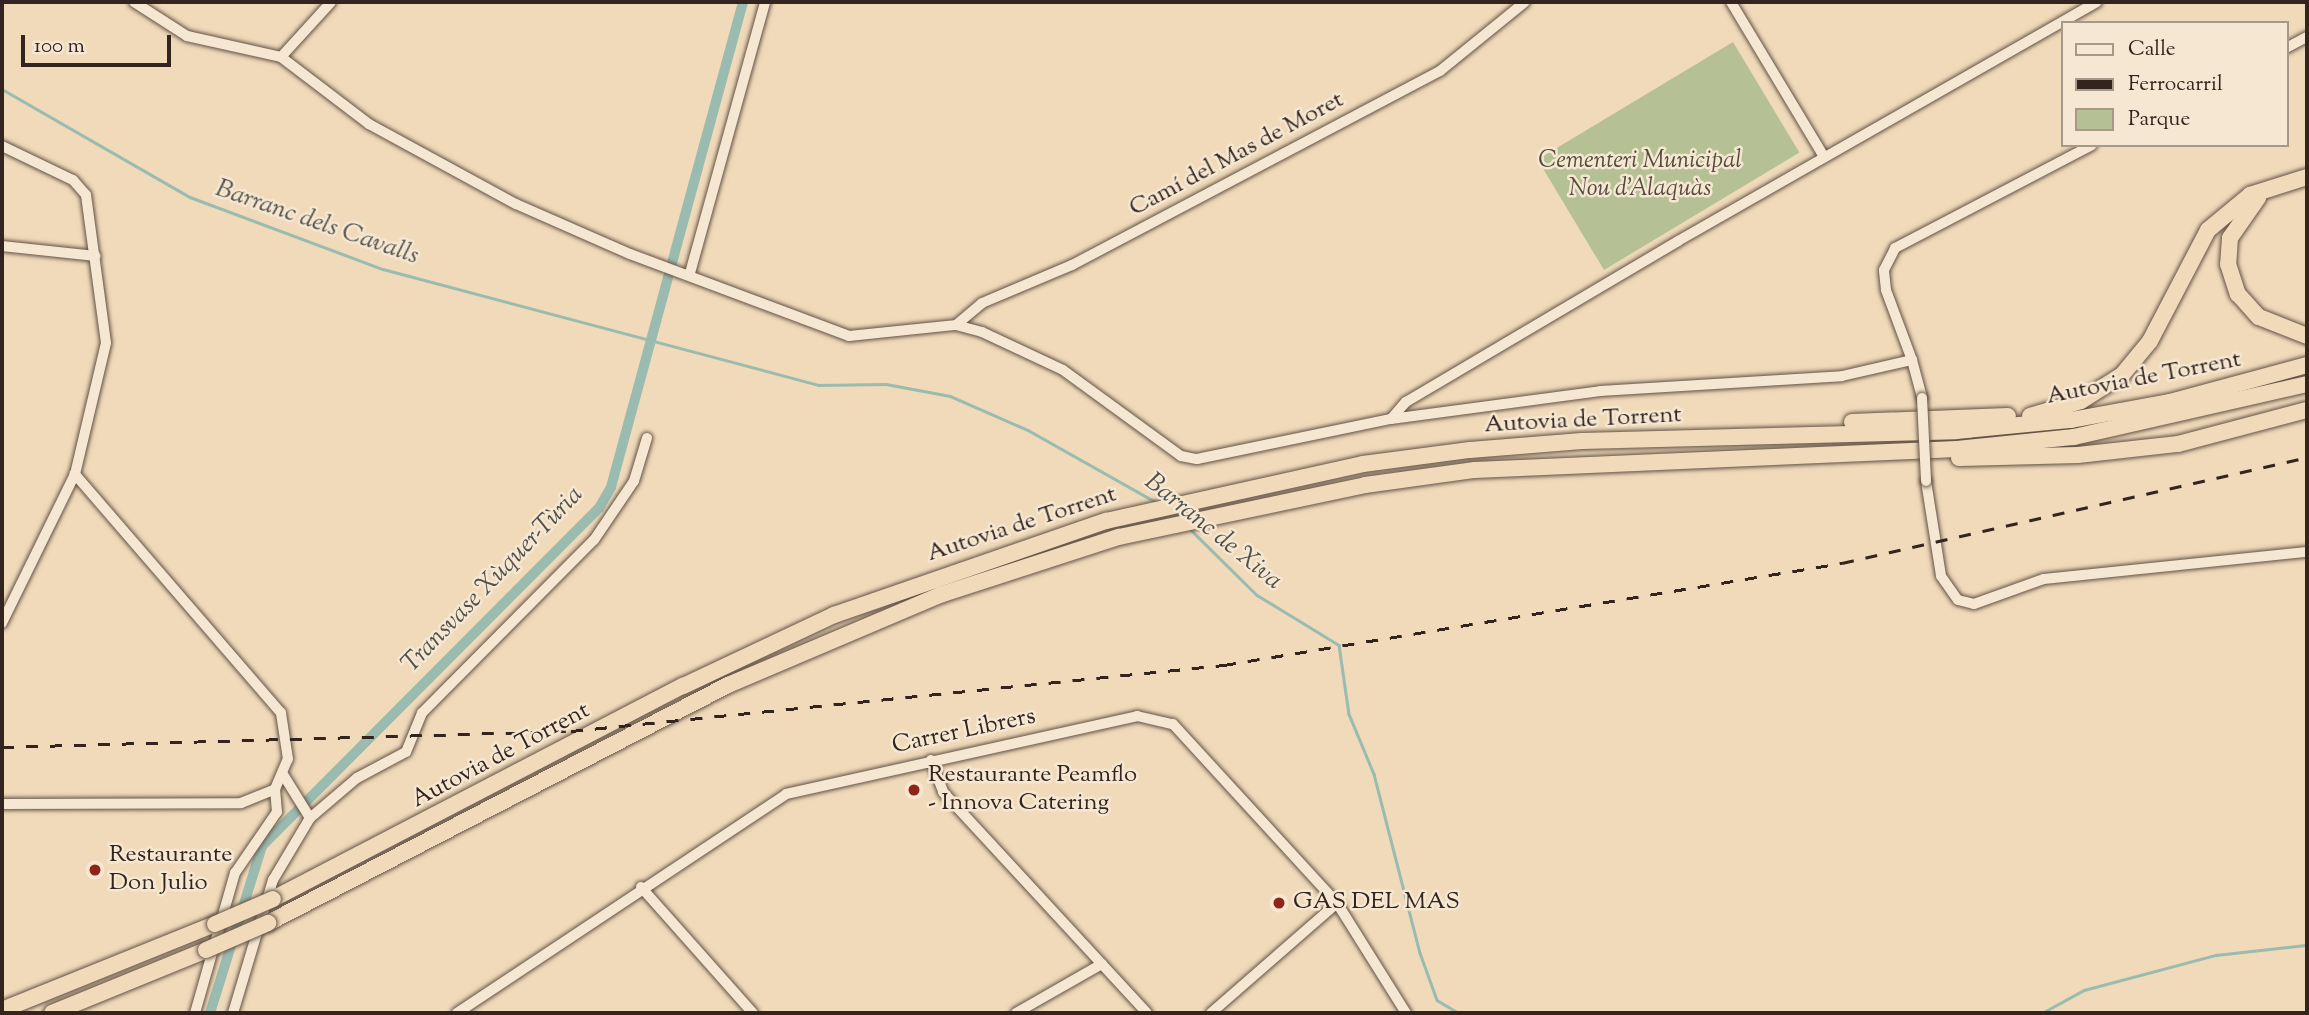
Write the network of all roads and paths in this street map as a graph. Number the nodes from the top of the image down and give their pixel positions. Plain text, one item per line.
1 (134, 2) edge
2 (331, 2) edge
3 (765, 2) edge
4 (1525, 2) edge
5 (1731, 2) edge
6 (2098, 2) edge
7 (2064, 21) edge
8 (2060, 23) edge
9 (2307, 37) edge
10 (2288, 47) edge
11 (281, 57) junction
12 (2, 146) edge
13 (2088, 147) edge
14 (1824, 157) junction
15 (2307, 177) edge
16 (2266, 190) junction
17 (2, 246) edge
18 (95, 256) junction
19 (685, 271) junction
20 (956, 325) junction
21 (2307, 336) edge
22 (1912, 360) junction
23 (2307, 365) edge
24 (2307, 384) edge
25 (2307, 410) edge
26 (1391, 419) junction
27 (647, 438) dead end
28 (1470, 450) junction
29 (1583, 462) junction
30 (75, 474) junction
31 (2307, 552) edge
32 (2, 623) edge
33 (931, 761) junction
34 (284, 776) junction
35 (275, 789) junction
36 (2, 804) edge
37 (310, 818) junction
38 (641, 887) junction
39 (1337, 903) junction
40 (1102, 964) junction
41 (2, 1010) edge
42 (52, 1013) edge
43 (195, 1013) edge
44 (233, 1013) edge
45 (457, 1013) edge
46 (753, 1013) edge
47 (1016, 1013) edge
48 (1147, 1013) edge
49 (1211, 1013) edge
50 (1406, 1013) edge

1 - 11 street
2 - 11 street
3 - 19 street
4 - 20 street, Camí del Mas de Moret
5 - 14 street
6 - 7 street
8 - 14 street
9 - 10 street
11 - 19 street
12 - 18 street
13 - 22 street
14 - 26 street
15 - 16 highway
16 - 21 highway
16 - 28 highway
17 - 18 street
18 - 30 street
19 - 20 street
20 - 26 street
22 - 26 street
22 - 31 street, bridge
23 - 28 highway, Autovia de Torrent
24 - 29 highway, Autovia de Torrent
25 - 29 highway
27 - 37 street
28 - 41 highway, Autovia de Torrent, bridge
29 - 42 highway, Autovia de Torrent, bridge
30 - 32 street
30 - 34 street
33 - 38 street, Carrer Librers
33 - 39 street, Carrer Librers
33 - 40 street
34 - 35 street
34 - 37 street
35 - 36 street
35 - 43 street
37 - 44 street
38 - 45 street, Carrer Librers
38 - 46 street
39 - 49 street
39 - 50 street, Carrer Librers
40 - 47 street
40 - 48 street

